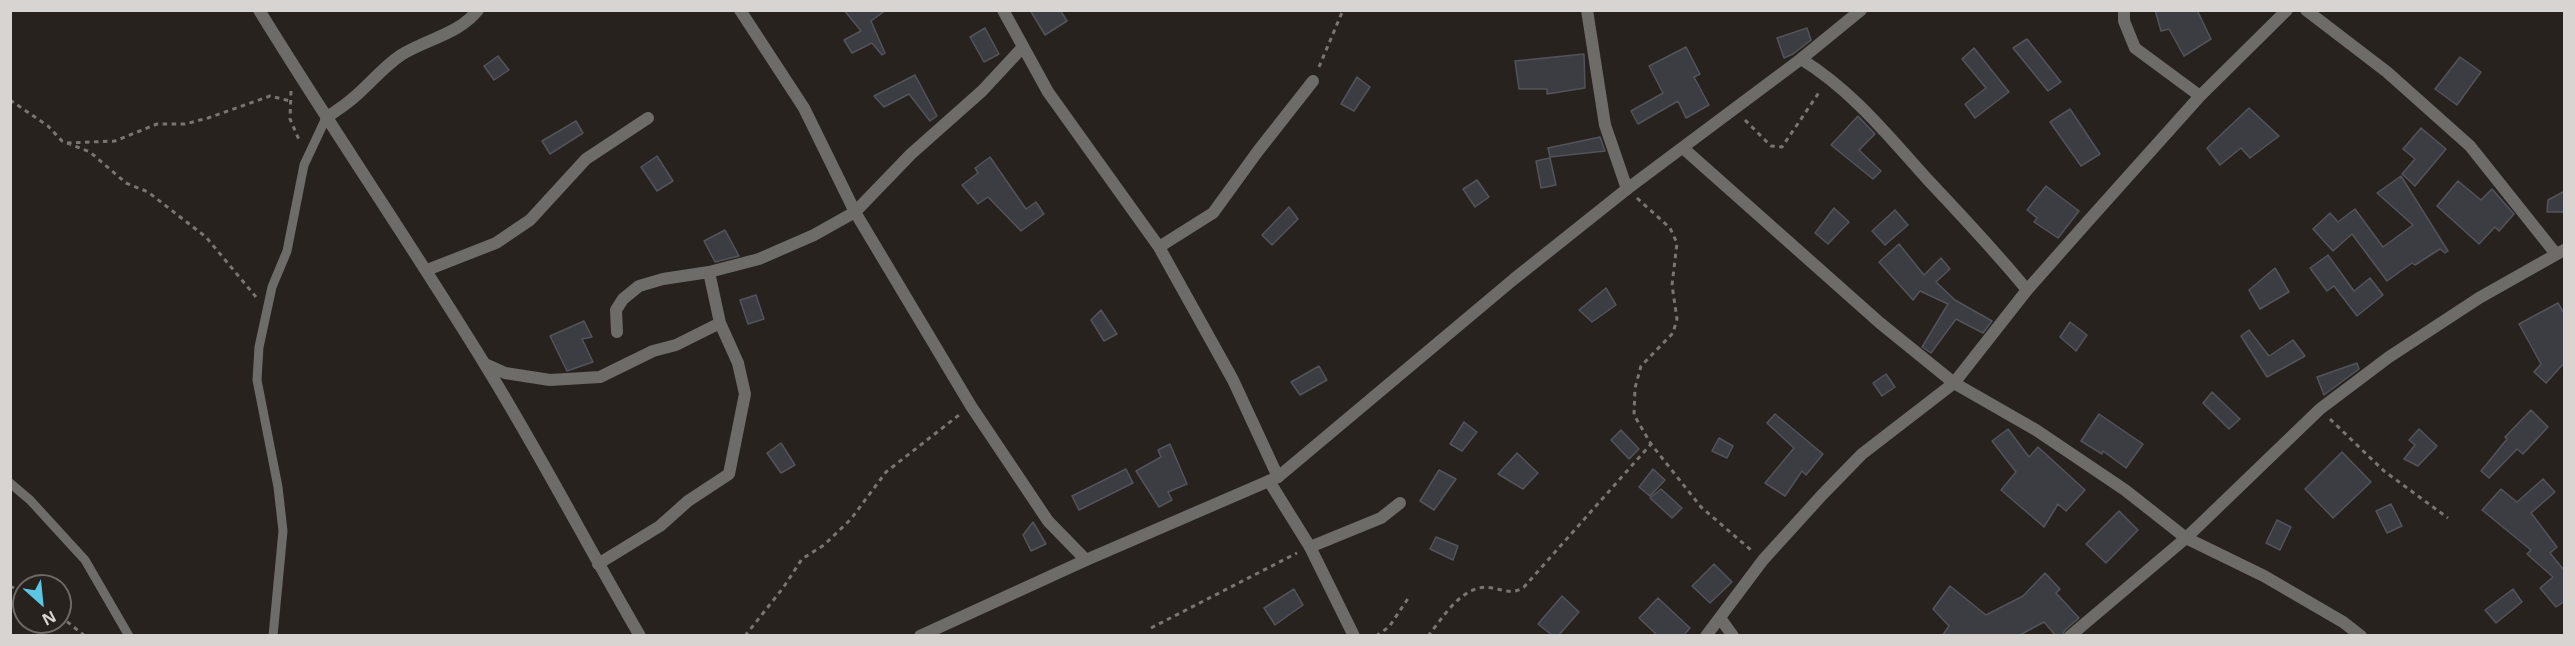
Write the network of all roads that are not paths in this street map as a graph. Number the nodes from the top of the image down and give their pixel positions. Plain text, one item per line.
1 (259, 10) edge
2 (478, 10) edge
3 (740, 10) edge
4 (1003, 10) edge
5 (1587, 10) edge
6 (1861, 10) edge
7 (2124, 10) edge
8 (2287, 10) edge
9 (2306, 10) edge
10 (1022, 48) junction
11 (1801, 59) junction
12 (1313, 81) road end
13 (2200, 96) junction
14 (648, 117) dead end
15 (326, 118) junction
16 (1683, 148) junction
17 (1627, 189) junction
18 (855, 212) junction
19 (1159, 247) junction
20 (2560, 252) edge
21 (427, 270) junction
22 (709, 272) junction
23 (2027, 290) junction
24 (720, 323) junction
25 (617, 332) dead end
26 (485, 364) junction
27 (1954, 382) junction
28 (1273, 479) junction
29 (10, 483) edge
30 (1400, 503) dead end
31 (2186, 538) junction
32 (1310, 547) junction
33 (1086, 560) junction
34 (598, 564) junction
35 (1720, 618) junction
36 (129, 636) edge
37 (273, 636) edge
38 (640, 636) edge
39 (920, 636) edge
40 (1354, 636) edge
41 (1706, 636) edge
42 (1733, 636) edge
43 (2070, 636) edge
44 (2361, 636) edge

1 - 15 street
2 - 15 street
3 - 18 street
4 - 10 street
5 - 17 street
6 - 11 street
7 - 13 street
8 - 13 street
9 - 20 street
10 - 18 street
10 - 19 street
11 - 16 street
11 - 23 street
12 - 19 street
13 - 23 street
14 - 21 street
15 - 21 street
15 - 37 lane
16 - 17 street
16 - 27 street
17 - 28 street
18 - 22 street
18 - 33 street
19 - 28 street
20 - 31 street
21 - 26 street
22 - 24 street
22 - 25 street
23 - 27 street
24 - 26 street
24 - 34 street
26 - 34 street
27 - 31 street
27 - 35 street
28 - 32 street
28 - 33 street
29 - 36 lane
30 - 32 street
31 - 43 street
31 - 44 street
32 - 40 street
33 - 39 street
34 - 38 street
35 - 41 street
35 - 42 street

